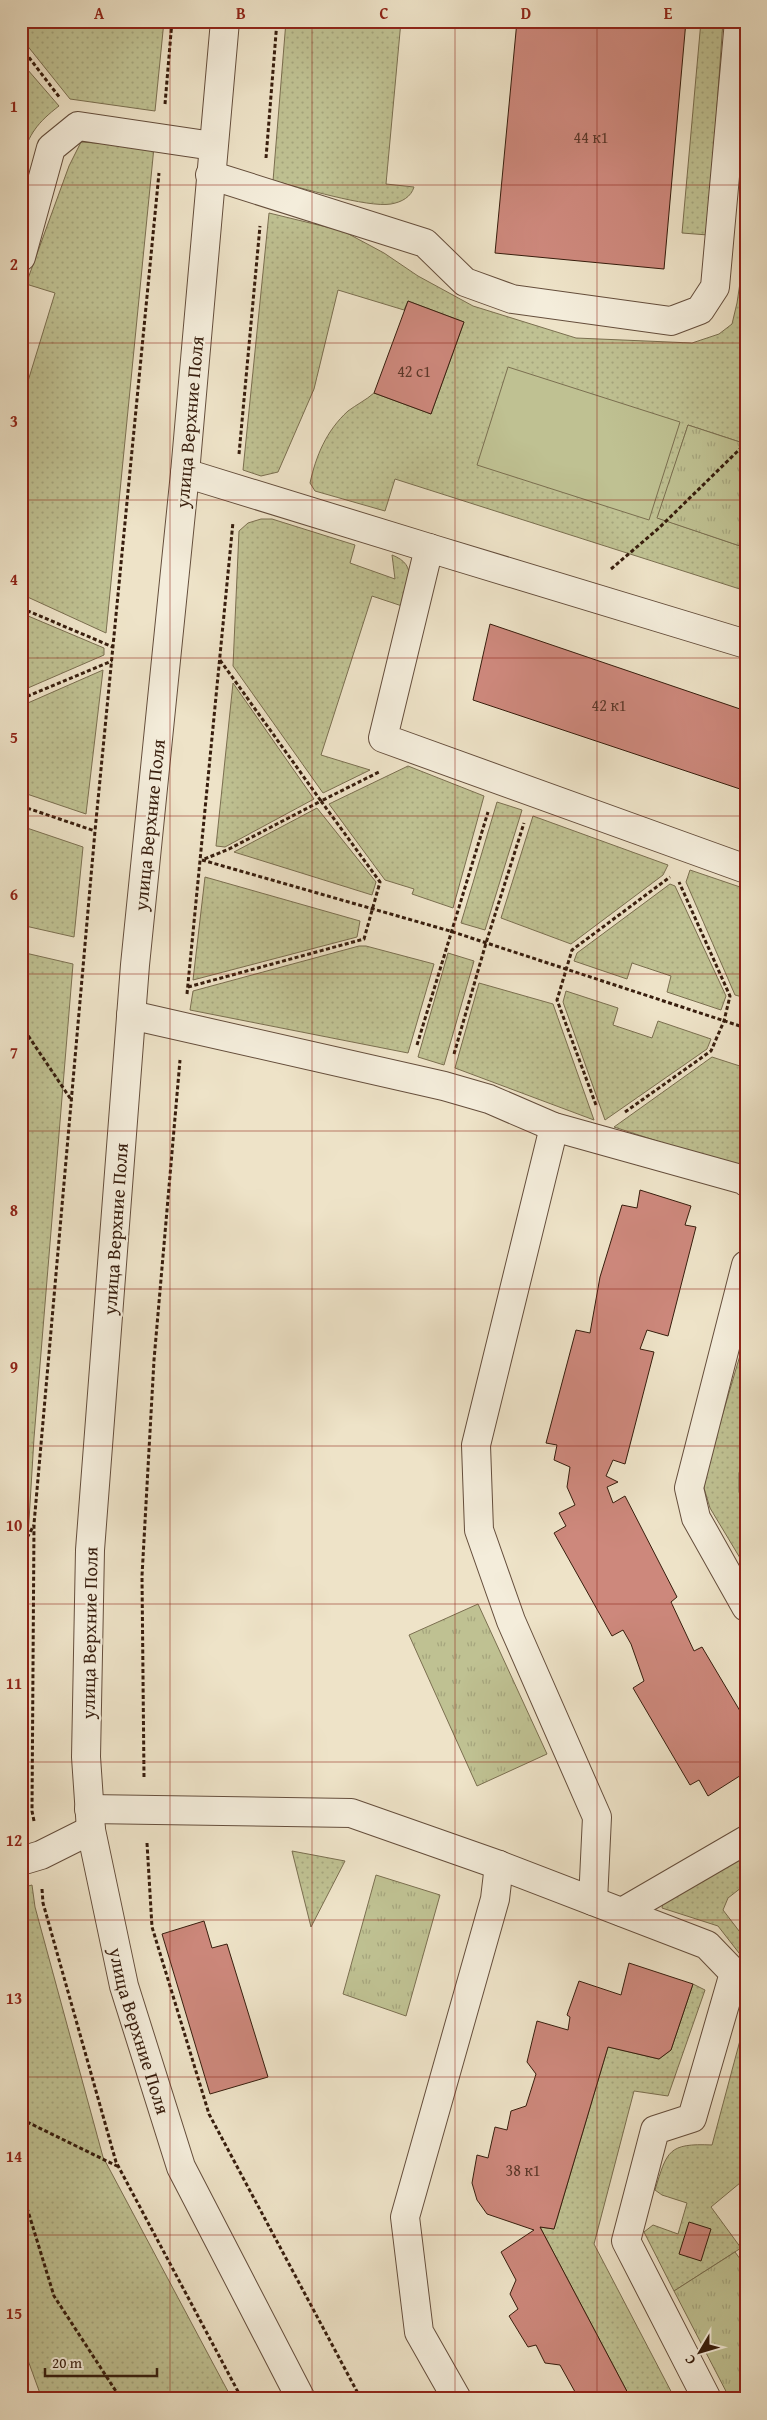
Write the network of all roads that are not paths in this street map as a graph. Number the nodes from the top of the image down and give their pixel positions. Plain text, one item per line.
1 (225, 21) edge
2 (739, 21) edge
3 (213, 146) junction
4 (736, 173) edge
5 (210, 175) junction
6 (21, 257) edge
7 (185, 473) junction
8 (430, 548) junction
9 (746, 644) edge
10 (746, 869) edge
11 (131, 1015) junction
12 (554, 1127) junction
13 (746, 1182) edge
14 (746, 1265) edge
15 (746, 1607) edge
16 (90, 1819) junction
17 (746, 1840) edge
18 (21, 1861) edge
19 (499, 1865) junction
20 (593, 1901) junction
21 (622, 1912) junction
22 (291, 2395) edge
23 (457, 2399) edge
24 (707, 2399) edge

1 - 3 street, улица Верхние Поля
2 - 4 street
3 - 5 street, улица Верхние Поля
3 - 6 street
4 - 5 street
5 - 7 street, улица Верхние Поля
7 - 8 street
7 - 11 street, улица Верхние Поля
8 - 9 street
8 - 10 street
11 - 12 street
11 - 16 street, улица Верхние Поля
12 - 13 street
12 - 20 street
14 - 15 street
16 - 18 street
16 - 19 street
16 - 22 street, улица Верхние Поля
17 - 21 street
19 - 20 street
19 - 23 street
20 - 21 street
21 - 24 street

